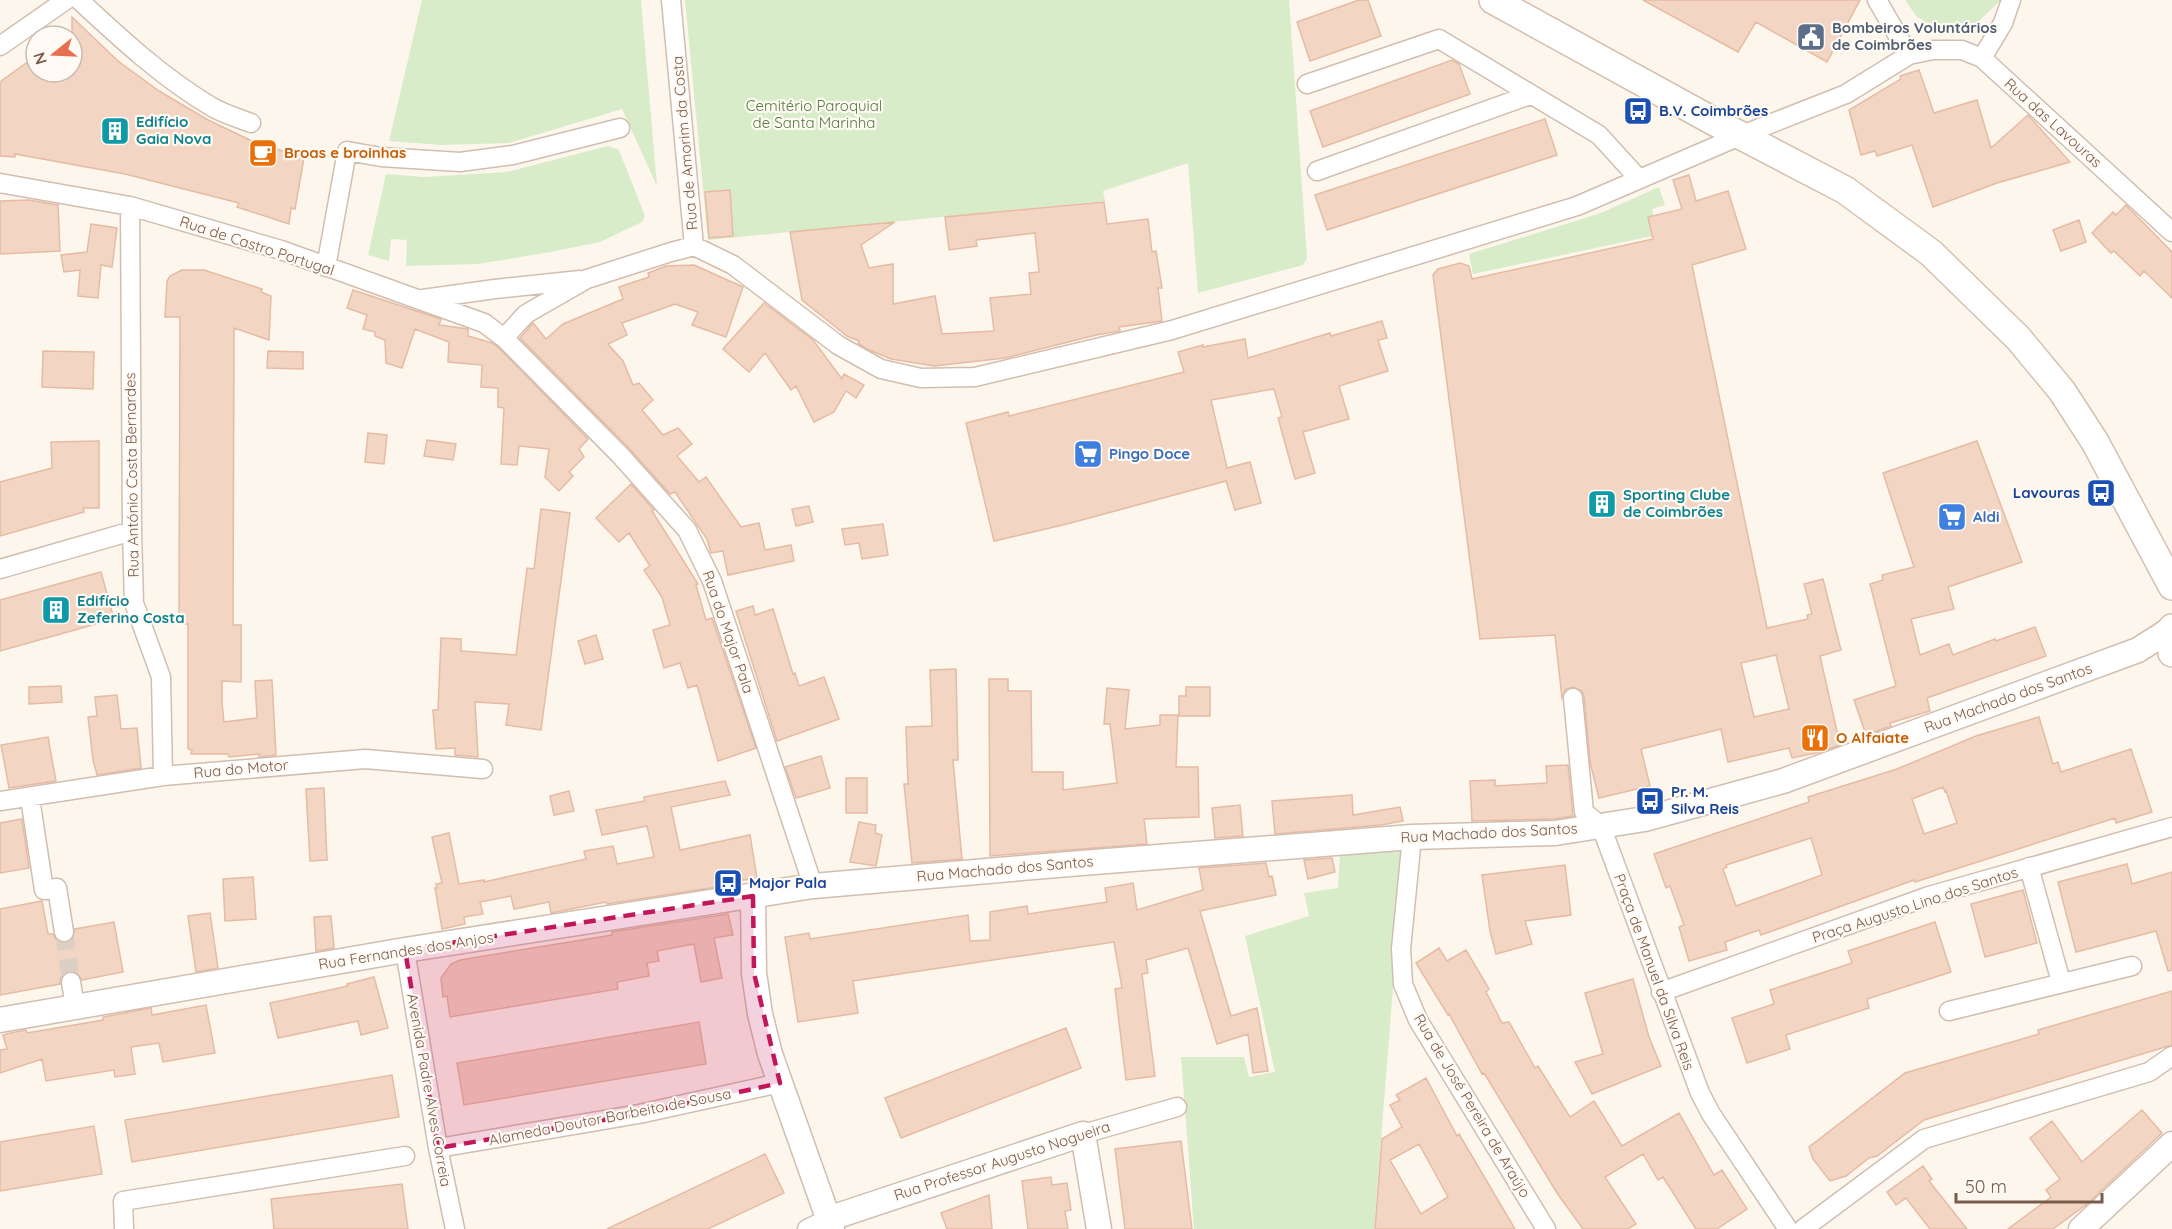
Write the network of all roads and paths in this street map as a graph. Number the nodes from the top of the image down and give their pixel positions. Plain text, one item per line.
1 (66, 0) edge
2 (79, 0) edge
3 (671, 0) edge
4 (1493, 0) edge
5 (1877, 0) edge
6 (2011, 0) edge
7 (0, 46) edge
8 (1909, 55) junction
9 (1982, 58) junction
10 (1307, 84) dead end
11 (1530, 95) junction
12 (251, 123) dead end
13 (620, 128) dead end
14 (1742, 135) junction
15 (1317, 171) dead end
16 (1639, 179) junction
17 (0, 183) edge
18 (130, 206) junction
19 (2172, 232) edge
20 (694, 246) junction
21 (326, 267) junction
22 (587, 279) junction
23 (495, 289) junction
24 (421, 299) junction
25 (484, 323) junction
26 (504, 338) junction
27 (132, 531) junction
28 (0, 569) edge
29 (2172, 586) edge
30 (2172, 640) edge
31 (1574, 698) dead end
32 (483, 769) dead end
33 (163, 776) junction
34 (30, 798) junction
35 (0, 801) edge
36 (1601, 826) junction
37 (2172, 827) edge
38 (1412, 837) junction
39 (2029, 867) junction
40 (813, 886) junction
41 (753, 896) junction
42 (63, 932) tunnel mouth
43 (405, 950) junction
44 (2132, 966) dead end
45 (71, 982) tunnel mouth
46 (2061, 982) junction
47 (1661, 992) junction
48 (75, 1007) junction
49 (1948, 1011) dead end
50 (0, 1020) edge
51 (2172, 1056) edge
52 (780, 1083) junction
53 (1177, 1107) dead end
54 (1083, 1134) junction
55 (2172, 1144) edge
56 (438, 1148) junction
57 (405, 1156) dead end
58 (822, 1226) edge
59 (124, 1229) edge
60 (455, 1229) edge
61 (1099, 1229) edge
62 (1546, 1229) edge
63 (1788, 1229) edge
64 (1803, 1229) edge
65 (2081, 1229) edge

1 - 7 street
2 - 12 street
3 - 20 street, Rua de Amorim da Costa
4 - 14 main road
5 - 8 street
6 - 9 street
8 - 9 street
8 - 14 street
9 - 19 street, Rua das Lavouras
10 - 11 street
11 - 15 street
11 - 16 street
13 - 21 street
14 - 16 street
14 - 29 main road
16 - 20 street
17 - 18 street, Rua de Castro Portugal
18 - 21 street, Rua de Castro Portugal
18 - 27 street, Rua António Costa Bernardes
20 - 22 street, Rua de Amorim da Costa
21 - 24 street, Rua de Castro Portugal
22 - 23 street, Rua de Amorim da Costa
22 - 26 street, Rua de Amorim da Costa
23 - 24 street, Rua de Amorim da Costa
23 - 25 street
24 - 25 street, Rua de Castro Portugal
25 - 26 street, Rua de Castro Portugal
26 - 40 street, Rua do Major Pala
27 - 28 street
27 - 33 street, Rua António Costa Bernardes
30 - 36 street, Rua Machado dos Santos
31 - 36 street, Praça de Manuel da Silva Reis
32 - 33 street, Rua do Motor
33 - 34 street, Rua do Motor
34 - 35 street, Rua do Motor
34 - 42 street
36 - 38 street, Rua Machado dos Santos
36 - 47 street, Praça de Manuel da Silva Reis
37 - 39 street, Praça Augusto Lino dos Santos
38 - 40 street, Rua Machado dos Santos
38 - 62 street, Rua de José Pereira de Araújo
39 - 46 street
39 - 47 street, Praça Augusto Lino dos Santos
40 - 41 street, Rua Fernandes dos Anjos
41 - 43 street, Rua Fernandes dos Anjos
41 - 52 street
43 - 48 street, Rua Fernandes dos Anjos
43 - 56 street, Avenida Padre Alves Correia
44 - 46 street
45 - 48 street
46 - 49 street
47 - 63 street, Praça de Manuel da Silva Reis
48 - 50 street, Rua Fernandes dos Anjos
51 - 64 street
52 - 56 street, Alameda Doutor Barbeito de Sousa
52 - 58 street
53 - 54 street, Rua Professor Augusto Nogueira
54 - 58 street, Rua Professor Augusto Nogueira
54 - 61 street
55 - 65 street
56 - 60 street, Avenida Padre Alves Correia
57 - 59 street

